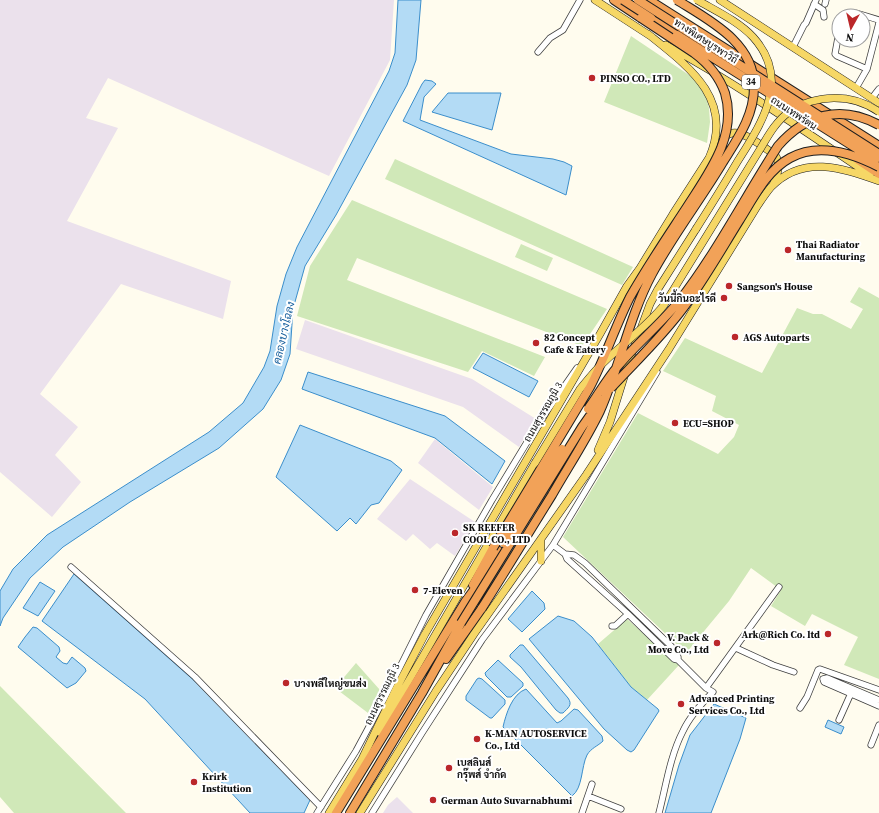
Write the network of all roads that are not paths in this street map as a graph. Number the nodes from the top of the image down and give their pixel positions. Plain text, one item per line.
1 (580, 0) edge
2 (595, 0) edge
3 (614, 0) edge
4 (623, 0) edge
5 (638, 0) edge
6 (649, 0) edge
7 (677, 0) edge
8 (697, 0) edge
9 (720, 0) edge
10 (814, 4) edge
11 (824, 17) dead end
12 (879, 22) edge
13 (648, 34) junction
14 (793, 47) junction
15 (836, 48) edge
16 (538, 52) dead end
17 (867, 69) junction
18 (856, 88) junction
19 (879, 89) edge
20 (872, 98) junction
21 (879, 103) edge
22 (879, 112) edge
23 (879, 125) edge
24 (879, 146) edge
25 (713, 150) junction
26 (846, 153) junction
27 (879, 154) edge
28 (879, 163) edge
29 (879, 167) edge
30 (879, 174) edge
31 (879, 181) edge
32 (771, 187) junction
33 (600, 334) junction
34 (670, 348) junction
35 (586, 475) junction
36 (541, 539) junction
37 (553, 545) junction
38 (565, 554) junction
39 (541, 561) junction
40 (72, 567) dead end
41 (779, 587) dead end
42 (465, 602) junction
43 (628, 614) junction
44 (612, 626) dead end
45 (736, 648) junction
46 (678, 660) junction
47 (794, 672) dead end
48 (706, 688) junction
49 (879, 690) edge
50 (852, 691) junction
51 (422, 693) junction
52 (879, 700) edge
53 (879, 706) edge
54 (800, 708) dead end
55 (839, 720) dead end
56 (879, 725) edge
57 (871, 745) dead end
58 (362, 760) junction
59 (592, 784) dead end
60 (588, 796) junction
61 (321, 807) junction
62 (621, 809) dead end
63 (317, 813) edge
64 (329, 813) edge
65 (336, 813) edge
66 (350, 813) edge
67 (360, 813) edge
68 (372, 813) edge
69 (582, 813) edge
70 (659, 813) edge

1 - 16 street
2 - 13 main road, ถนนเทพรัตน / 34
3 - 42 highway, bridge
4 - 28 highway, ทางพิเศษบูรพาวิถี, bridge
5 - 27 highway, ทางพิเศษบูรพาวิถี, bridge
6 - 24 highway, ถนนเทพรัตน / 34
7 - 51 highway, bridge
8 - 35 main road, bridge
9 - 14 main road
10 - 11 street
10 - 14 street
12 - 17 street
13 - 25 main road, ถนนสุวรรณภูมิ 3
13 - 31 main road, ถนนเทพรัตน / 34
14 - 18 main road
15 - 17 street
17 - 18 street
18 - 20 main road
19 - 20 street
20 - 21 main road
22 - 58 main road, bridge
23 - 42 highway, bridge
25 - 32 main road
25 - 33 main road, ถนนสุวรรณภูมิ 3
26 - 29 highway, bridge
26 - 30 highway, bridge
26 - 51 highway, bridge
31 - 32 main road
32 - 34 main road
33 - 58 main road, ถนนสุวรรณภูมิ 3
33 - 61 street
34 - 35 main road
34 - 37 street
35 - 36 main road
36 - 39 main road
36 - 67 main road
37 - 38 street
37 - 39 street
38 - 43 street
38 - 46 street
39 - 68 street
40 - 61 street
41 - 45 street
42 - 65 highway
43 - 44 street
43 - 46 street
45 - 47 street
45 - 48 street
46 - 48 street
48 - 70 street
49 - 54 street
50 - 52 street
50 - 53 street
50 - 55 street
51 - 66 highway
56 - 57 street
58 - 64 main road, ถนนสุวรรณภูมิ 3
59 - 60 street
60 - 62 street
60 - 69 street
61 - 63 street

